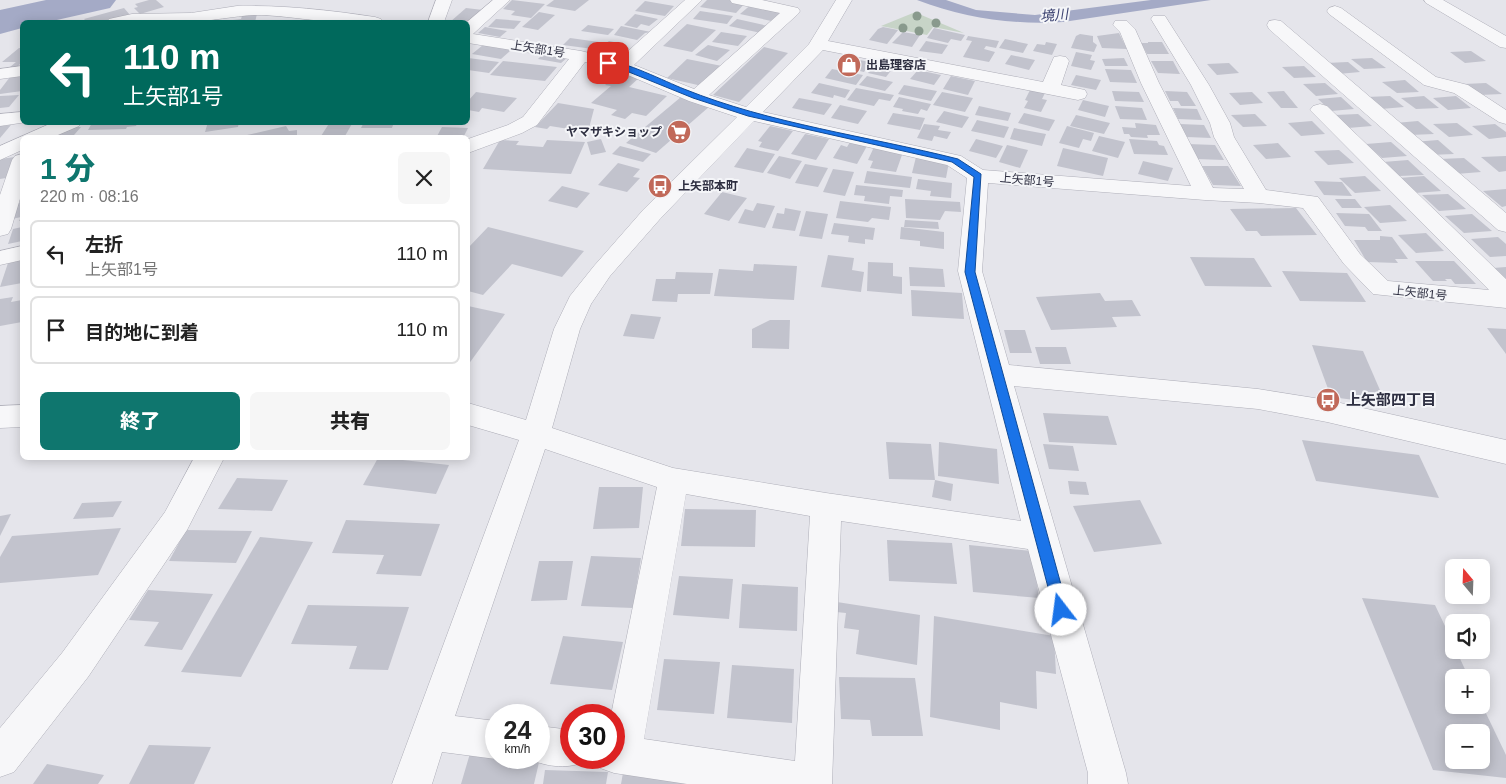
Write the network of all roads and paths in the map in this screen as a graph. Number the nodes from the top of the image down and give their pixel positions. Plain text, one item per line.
1 (444, 0) edge
2 (502, 0) edge
3 (694, 0) edge
4 (738, 0) edge
5 (844, 0) edge
6 (1432, 0) edge
7 (1336, 12) dead end
8 (1159, 19) dead end
9 (130, 20) edge
10 (354, 20) edge
11 (437, 20) edge
12 (1121, 25) dead end
13 (1275, 25) dead end
14 (470, 28) edge
15 (470, 38) edge
16 (1506, 43) edge
17 (818, 44) junction
18 (581, 56) junction
19 (1060, 61) dead end
20 (622, 66) junction
21 (20, 71) edge
22 (0, 74) edge
23 (1150, 83) junction
24 (1200, 85) junction
25 (1050, 88) junction
26 (1078, 94) dead end
27 (696, 97) junction
28 (1320, 110) dead end
29 (751, 114) junction
30 (20, 118) edge
31 (1506, 118) edge
32 (0, 120) edge
33 (64, 125) edge
34 (40, 135) edge
35 (20, 143) edge
36 (470, 146) edge
37 (0, 154) edge
38 (20, 166) edge
39 (978, 176) junction
40 (1205, 194) junction
41 (1259, 196) junction
42 (1506, 225) edge
43 (0, 229) edge
44 (20, 253) edge
45 (0, 258) edge
46 (1506, 293) edge
47 (1506, 300) edge
48 (996, 374) junction
49 (470, 415) edge
50 (20, 416) edge
51 (0, 417) edge
52 (536, 434) junction
53 (1506, 452) edge
54 (208, 460) edge
55 (673, 480) junction
56 (826, 506) junction
57 (1041, 537) junction
58 (625, 719) edge
59 (431, 732) junction
60 (485, 739) edge
61 (625, 755) edge
62 (0, 758) edge
63 (1113, 780) edge
64 (412, 784) edge

1 - 11 street
2 - 14 street
3 - 20 street
4 - 27 street
5 - 17 street
6 - 16 street
7 - 31 street
8 - 24 street
9 - 10 street
12 - 23 street
13 - 42 street
15 - 18 street, 上矢部1号
17 - 25 street
17 - 29 street
18 - 20 street, 上矢部1号
18 - 36 street
19 - 25 street
20 - 27 street, 上矢部1号
21 - 22 street
23 - 24 street
23 - 40 street
24 - 41 street
25 - 26 street
27 - 29 street, 上矢部1号
28 - 46 street
29 - 39 street, 上矢部1号
29 - 52 street
30 - 32 street
33 - 34 street
35 - 37 street
38 - 43 street
39 - 40 street, 上矢部1号
39 - 48 street
40 - 41 street, 上矢部1号
41 - 47 street, 上矢部1号
44 - 45 street
48 - 53 street
48 - 57 street
49 - 52 street
50 - 51 street
52 - 55 street
52 - 59 street
54 - 62 street
55 - 56 street
55 - 58 street
56 - 57 street
56 - 61 street
57 - 63 street
59 - 60 street
59 - 64 street

